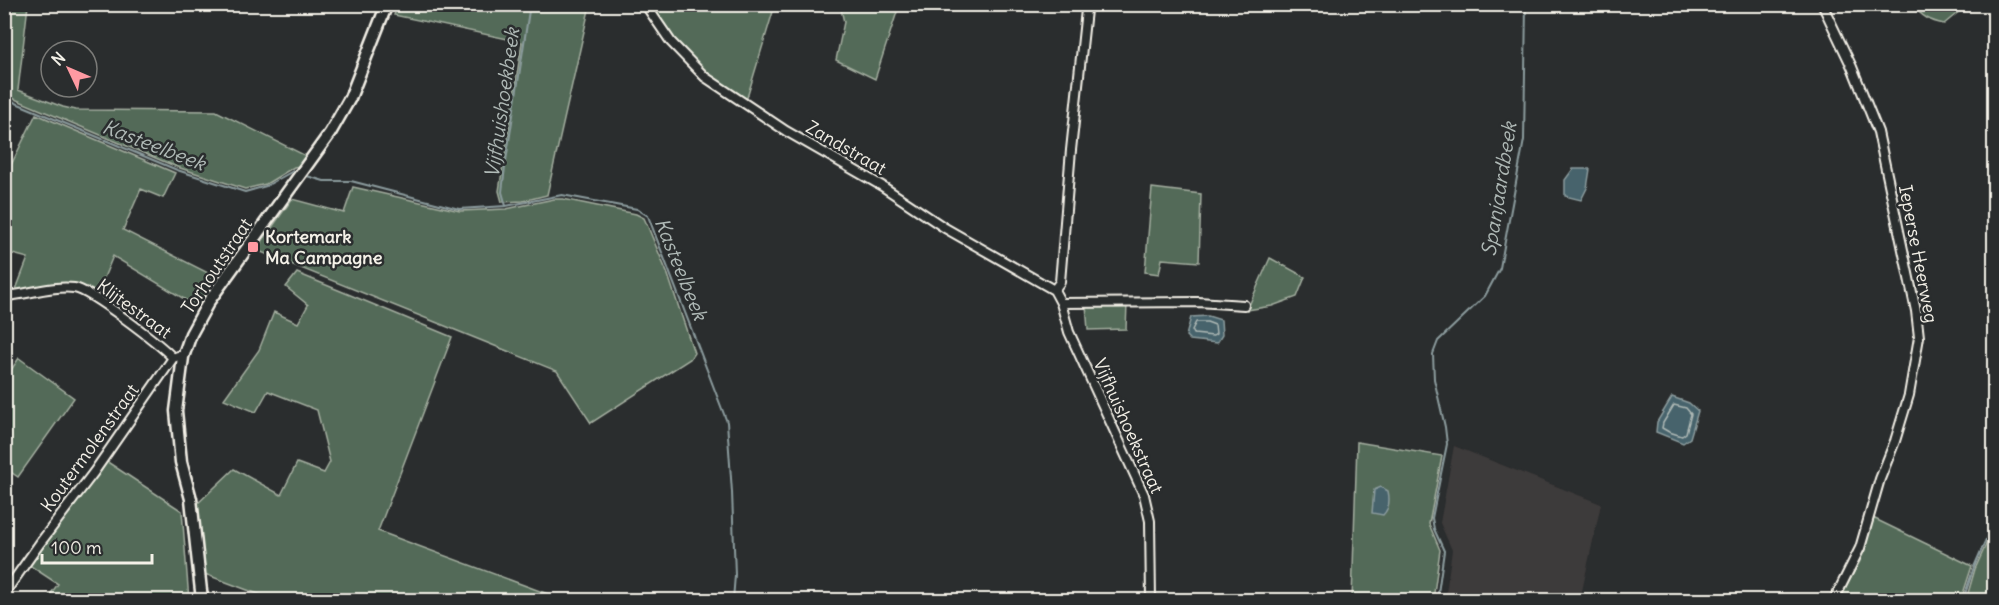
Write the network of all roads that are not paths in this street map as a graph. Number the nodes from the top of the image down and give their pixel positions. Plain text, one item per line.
1 (387, 4) edge
2 (645, 4) edge
3 (1085, 4) edge
4 (1821, 4) edge
5 (1054, 290) junction
6 (4, 296) edge
7 (1061, 303) junction
8 (1244, 305) dead end
9 (178, 357) junction
10 (4, 594) edge
11 (201, 600) edge
12 (1151, 600) edge
13 (1834, 600) edge

1 - 9 street, Torhoutstraat
2 - 5 street, Zandstraat
3 - 5 street
4 - 13 street, Ieperse Heerweg
5 - 7 street, Vijfhuishoekstraat
6 - 9 street, Klijtestraat
7 - 8 street
7 - 12 street, Vijfhuishoekstraat
9 - 10 street, Koutermolenstraat
9 - 11 street, Torhoutstraat

